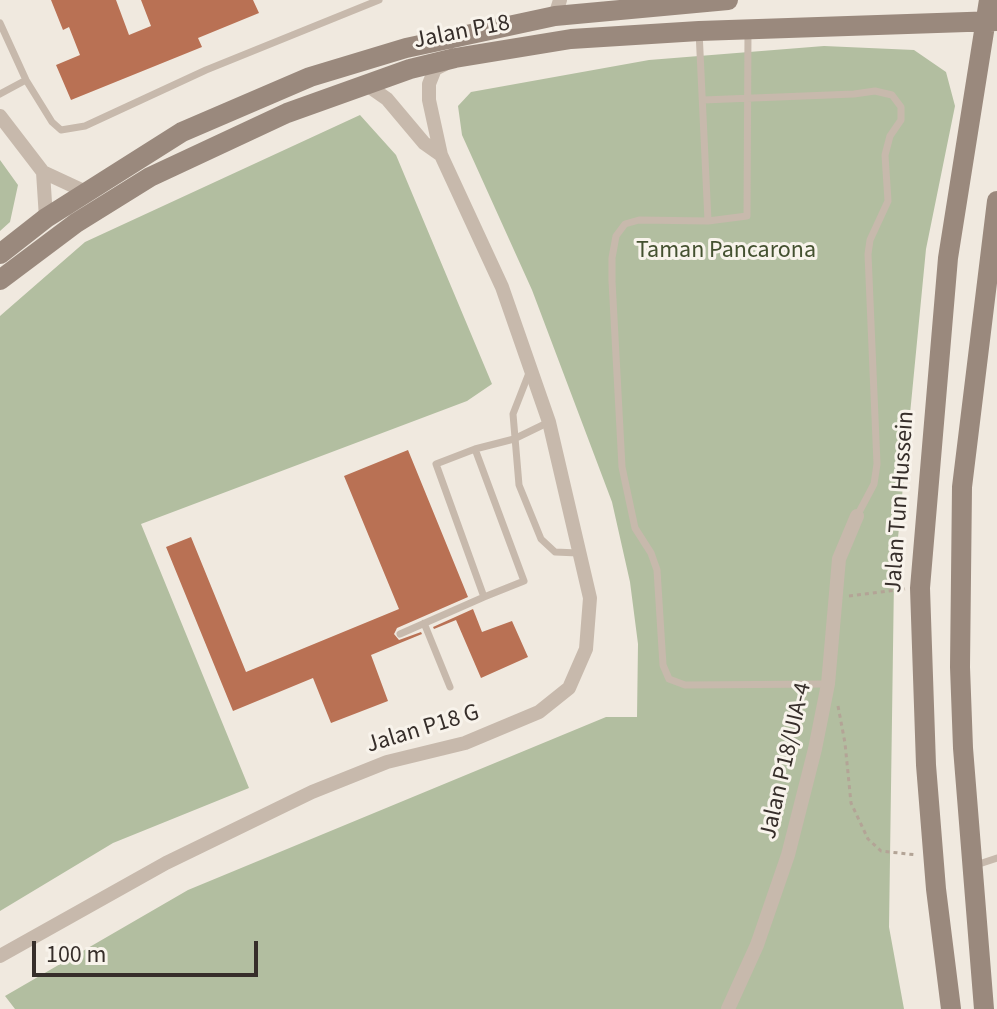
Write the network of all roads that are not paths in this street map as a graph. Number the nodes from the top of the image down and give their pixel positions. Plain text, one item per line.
1 (379, 0) edge
2 (716, 0) edge
3 (728, 0) edge
4 (584, 6) edge
5 (558, 8) edge
6 (991, 14) edge
7 (0, 23) edge
8 (748, 29) junction
9 (699, 31) junction
10 (455, 58) junction
11 (26, 80) junction
12 (367, 85) junction
13 (0, 94) edge
14 (747, 96) junction
15 (703, 100) junction
16 (0, 116) edge
17 (441, 155) junction
18 (43, 172) junction
19 (86, 192) junction
20 (997, 201) edge
21 (46, 218) junction
22 (708, 221) junction
23 (0, 254) edge
24 (0, 280) edge
25 (531, 370) junction
26 (549, 422) junction
27 (514, 439) junction
28 (475, 449) junction
29 (857, 516) joint
30 (581, 553) junction
31 (484, 597) junction
32 (424, 623) junction
33 (400, 634) dead end
34 (828, 684) junction
35 (450, 687) dead end
36 (997, 860) edge
37 (971, 866) junction
38 (0, 956) edge
39 (728, 1009) edge
40 (951, 1009) edge
41 (984, 1009) edge

1 - 11 lane
2 - 3 street, Jalan P18
2 - 4 street, Jalan P18
4 - 5 street, Jalan P18
5 - 19 street, Jalan P18
6 - 8 street, Jalan P18
6 - 40 street, Jalan Tun Hussein
7 - 11 lane
8 - 9 street, Jalan P18
8 - 14 lane
9 - 10 street, Jalan P18
9 - 15 lane
10 - 12 street, Jalan P18
10 - 17 street, Jalan P18 G
11 - 13 lane
12 - 17 street, Jalan P18 G
12 - 24 street, Jalan P18
14 - 15 lane
14 - 22 lane
14 - 29 lane
15 - 22 lane
16 - 18 street
17 - 25 street, Jalan P18 G
18 - 19 street
18 - 21 street
19 - 21 street, Jalan P18
20 - 37 street
21 - 23 street, Jalan P18
22 - 34 lane
25 - 26 street, Jalan P18 G
25 - 27 lane
26 - 27 lane
26 - 30 street, Jalan P18 G
27 - 28 lane
27 - 30 lane
28 - 31 lane
28 - 31 lane
29 - 34 street, Jalan P18/UIA-4
30 - 38 street, Jalan P18 G
31 - 32 lane
32 - 33 lane
32 - 35 lane
34 - 39 street, Jalan P18/UIA-4
36 - 37 lane
37 - 41 street

